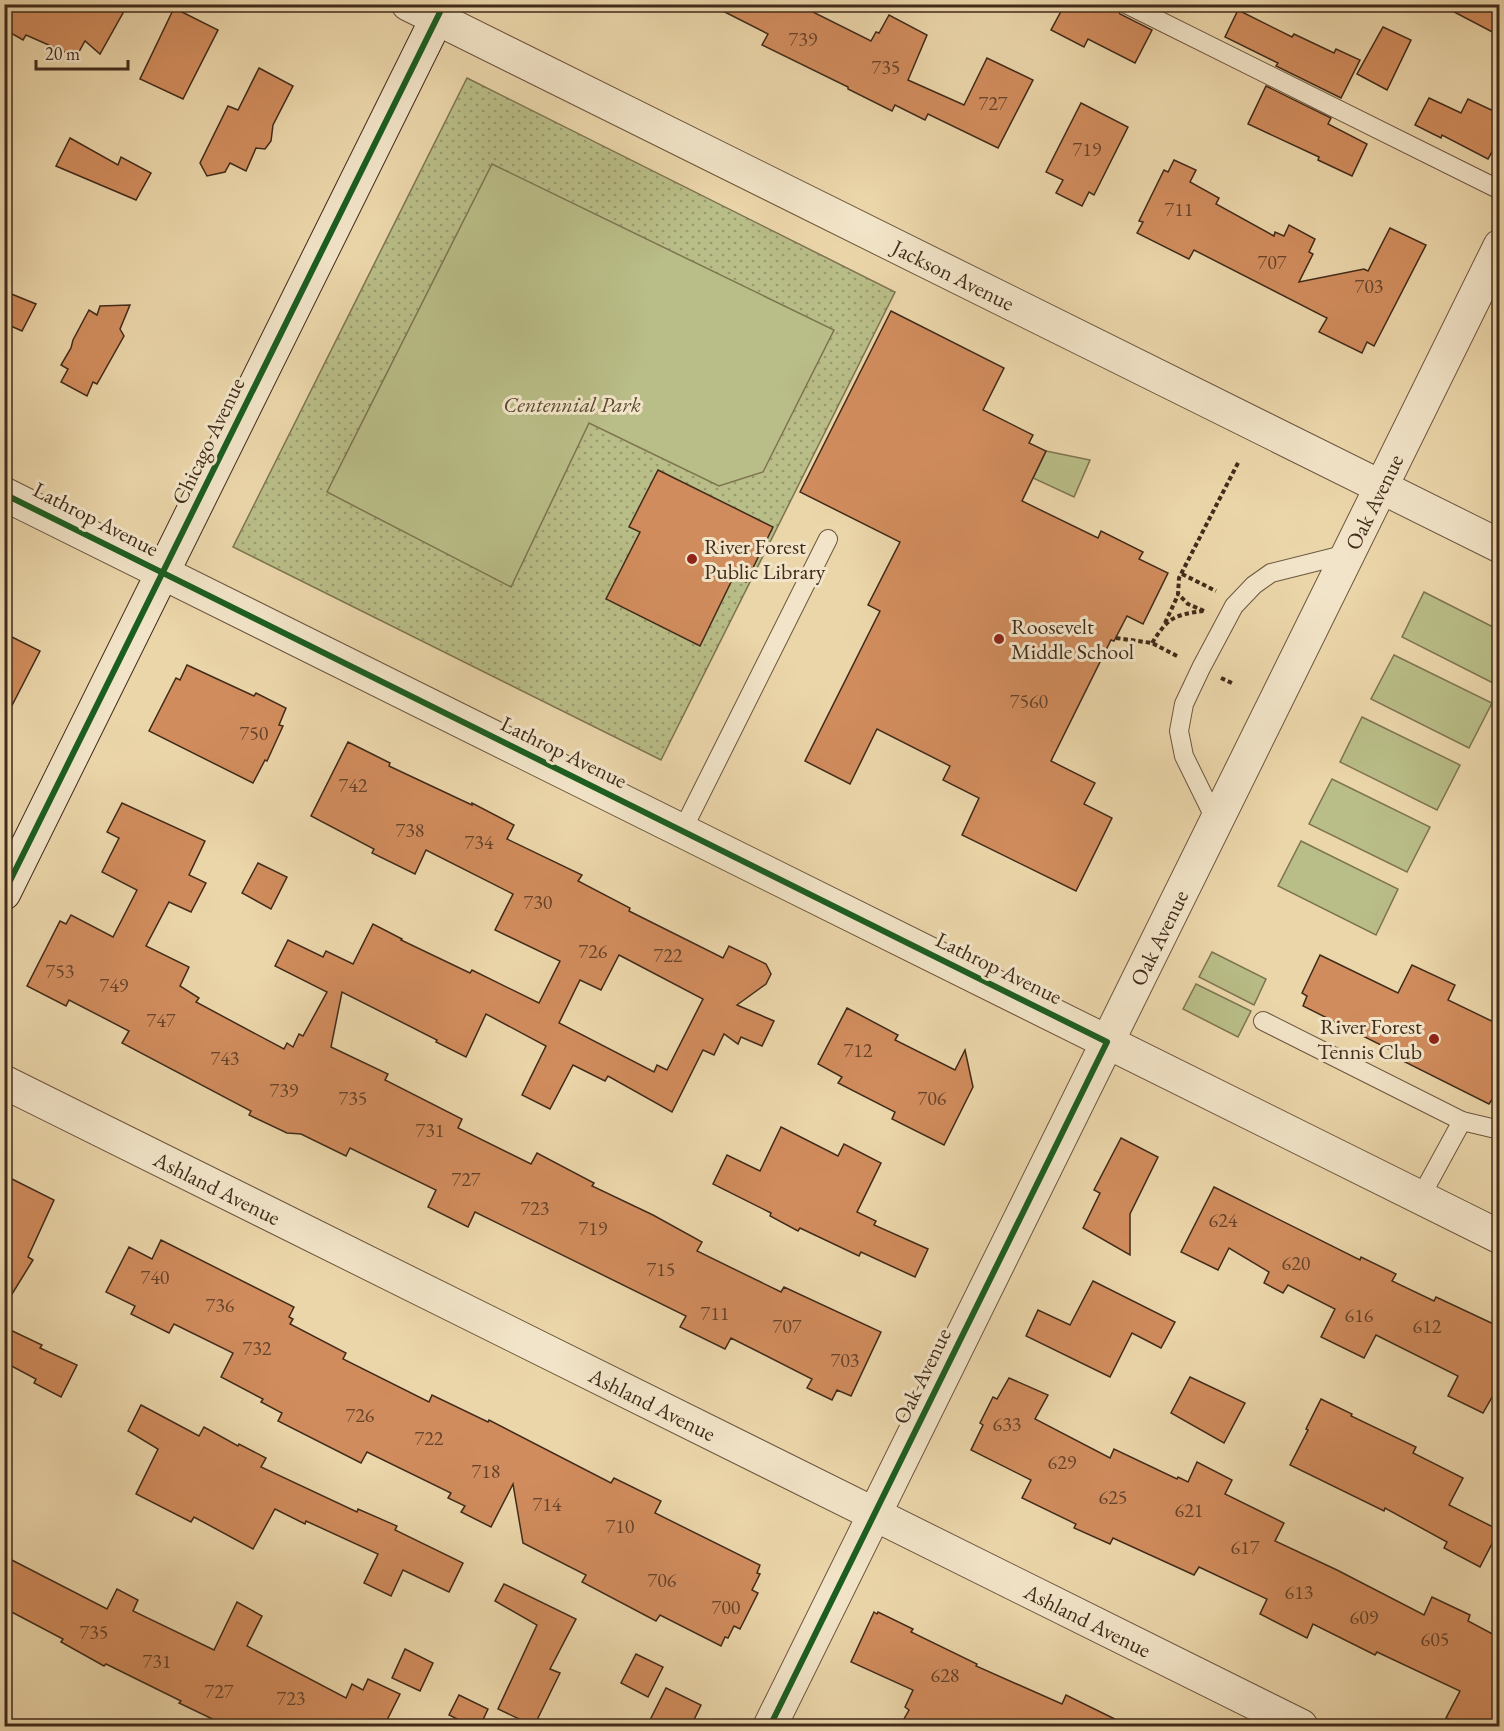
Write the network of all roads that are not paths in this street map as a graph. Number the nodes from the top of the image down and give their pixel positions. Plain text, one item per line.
1 (408, 4) edge
2 (1126, 4) edge
3 (440, 12) edge
4 (1500, 190) edge
5 (1500, 246) edge
6 (1380, 487) junction
7 (4, 494) edge
8 (828, 540) dead end
9 (1500, 546) edge
10 (1347, 555) junction
11 (163, 573) junction
12 (1216, 821) junction
13 (682, 831) junction
14 (4, 893) edge
15 (1263, 1021) dead end
16 (1107, 1042) junction
17 (4, 1082) edge
18 (1462, 1121) junction
19 (1500, 1130) edge
20 (1420, 1197) junction
21 (1500, 1237) edge
22 (874, 1514) junction
23 (770, 1726) edge
24 (1301, 1726) edge

1 - 3 street, Jackson Avenue
2 - 4 lane
3 - 6 street, Jackson Avenue
3 - 11 street, Chicago Avenue
5 - 6 street, Oak Avenue
6 - 9 street, Jackson Avenue
6 - 10 street, Oak Avenue
7 - 11 street, Lathrop Avenue
8 - 13 lane
10 - 12 street, Oak Avenue
10 - 12 lane
11 - 13 street, Lathrop Avenue
11 - 14 street, Chicago Avenue
12 - 16 street, Oak Avenue
13 - 16 street, Lathrop Avenue
15 - 18 lane
16 - 20 street, Lathrop Avenue
16 - 22 street, Oak Avenue
17 - 22 street, Ashland Avenue
18 - 19 lane
18 - 20 lane
20 - 21 street, Lathrop Avenue
22 - 23 street, Oak Avenue
22 - 24 street, Ashland Avenue

